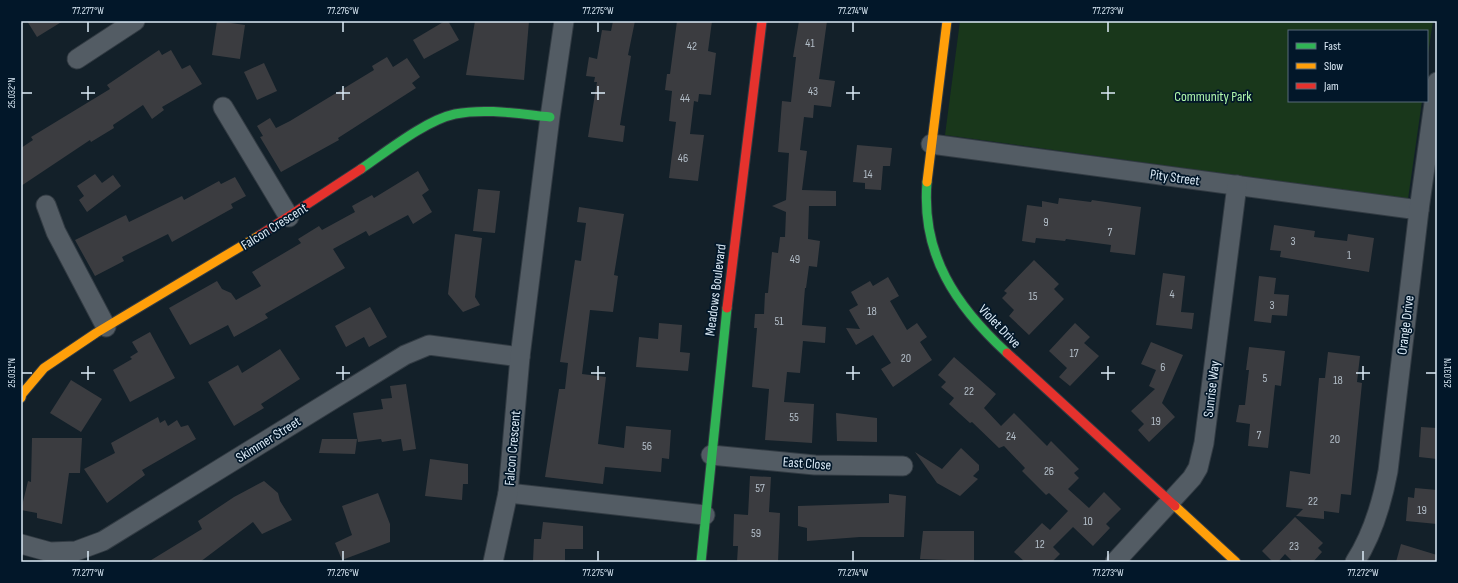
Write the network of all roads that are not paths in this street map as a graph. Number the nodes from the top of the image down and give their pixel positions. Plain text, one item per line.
1 (135, 21) edge
2 (564, 21) edge
3 (762, 21) edge
4 (947, 21) edge
5 (78, 59) dead end
6 (1437, 82) edge
7 (222, 107) dead end
8 (550, 118) junction
9 (931, 144) junction
10 (1237, 185) junction
11 (46, 205) dead end
12 (1419, 210) junction
13 (288, 217) junction
14 (106, 327) junction
15 (520, 357) junction
16 (21, 398) edge
17 (711, 455) junction
18 (903, 466) dead end
19 (508, 493) junction
20 (1170, 502) junction
21 (705, 515) junction
22 (21, 544) edge
23 (493, 562) edge
24 (701, 562) edge
25 (1115, 562) edge
26 (1236, 562) edge
27 (1355, 562) edge

1 - 5 street
2 - 8 street, Falcon Crescent
3 - 17 street, Meadows Boulevard
4 - 9 street, Violet Drive
6 - 12 street, Orange Drive
7 - 13 street
8 - 13 street, Falcon Crescent
8 - 15 street, Falcon Crescent
9 - 10 street, Pity Street
9 - 20 street, Violet Drive
10 - 12 street, Pity Street
10 - 20 street, Sunrise Way
11 - 14 street
12 - 27 street, Orange Drive
13 - 14 street, Falcon Crescent
14 - 16 street, Falcon Crescent
15 - 19 street, Falcon Crescent
15 - 22 street, Skimmer Street
17 - 18 street, East Close
17 - 21 street, Meadows Boulevard
19 - 21 street
19 - 23 street, Falcon Crescent
20 - 25 street, Sunrise Way
20 - 26 street, Violet Drive
21 - 24 street, Meadows Boulevard

